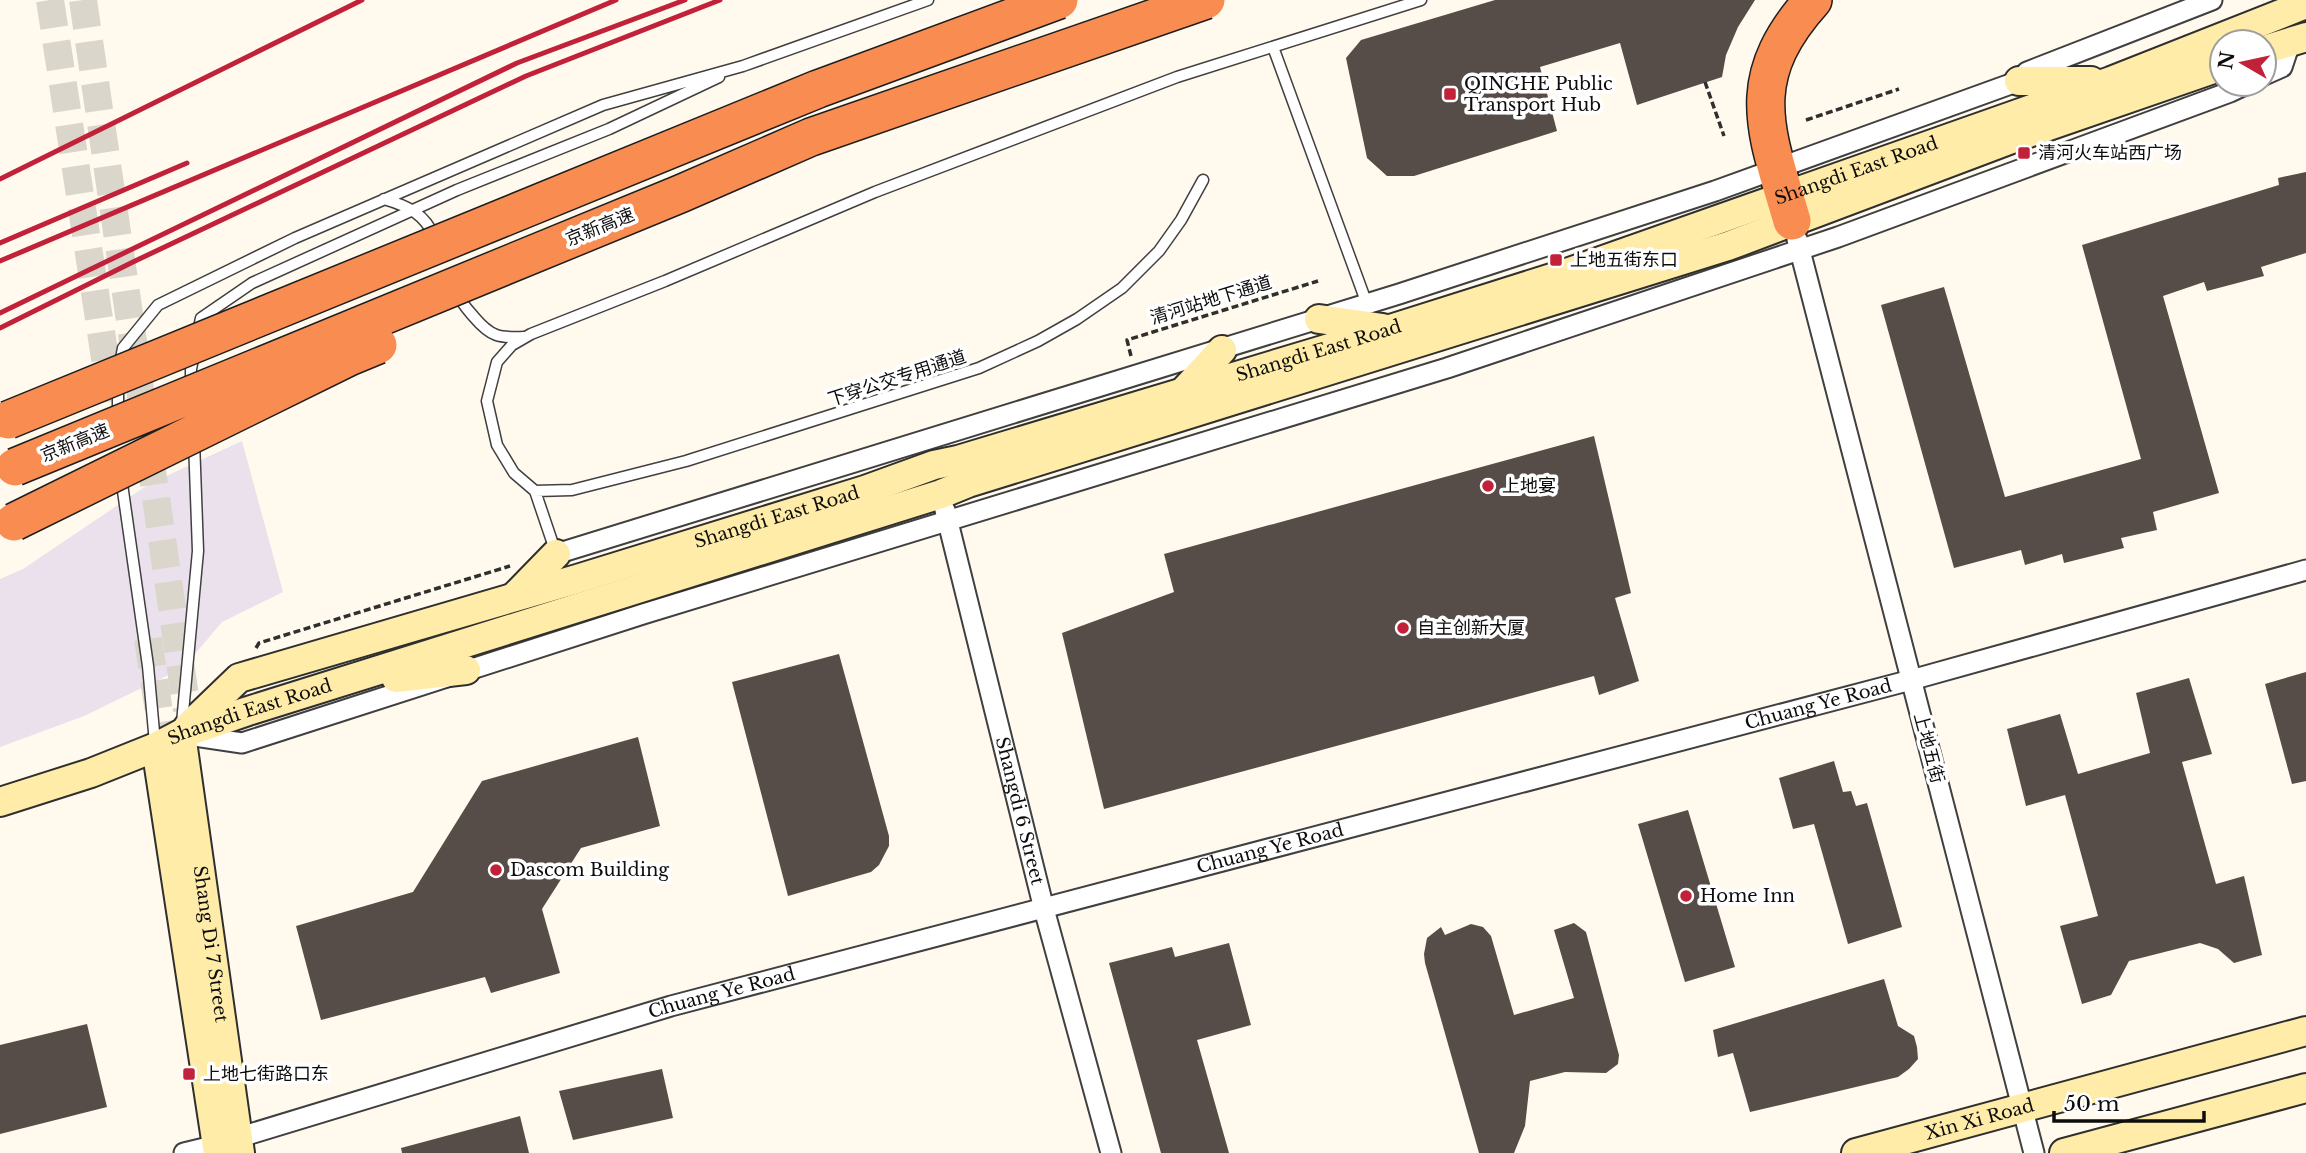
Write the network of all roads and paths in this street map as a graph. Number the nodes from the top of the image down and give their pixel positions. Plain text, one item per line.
1 (928, 0) edge
2 (1059, 0) edge
3 (1206, 0) edge
4 (1421, 0) edge
5 (1812, 0) edge
6 (2212, 0) edge
7 (2306, 4) edge
8 (2287, 44) edge
9 (1273, 47) junction
10 (743, 66) junction
11 (2278, 68) edge
12 (2208, 71) edge
13 (2019, 81) junction
14 (2111, 81) junction
15 (1705, 82) dead end
16 (964, 83) junction
17 (1899, 89) dead end
18 (2208, 98) edge
19 (1806, 120) dead end
20 (1724, 136) dead end
21 (1203, 180) dead end
22 (384, 199) junction
23 (1789, 209) junction
24 (414, 210) junction
25 (444, 259) dead end
26 (452, 280) dead end
27 (1318, 281) dead end
28 (1367, 304) junction
29 (1319, 319) junction
30 (1392, 329) junction
31 (524, 337) junction
32 (1222, 350) junction
33 (1131, 356) dead end
34 (1183, 392) junction
35 (192, 408) dead end
36 (4, 421) edge
37 (193, 421) dead end
38 (119, 440) dead end
39 (120, 452) dead end
40 (934, 465) junction
41 (882, 469) junction
42 (8, 471) edge
43 (535, 491) junction
44 (945, 508) junction
45 (900, 522) junction
46 (7, 525) edge
47 (556, 554) junction
48 (2306, 570) edge
49 (514, 597) junction
50 (466, 670) junction
51 (374, 671) junction
52 (239, 678) junction
53 (1911, 680) junction
54 (181, 734) junction
55 (156, 747) junction
56 (0, 803) edge
57 (1044, 909) junction
58 (2306, 1031) edge
59 (2306, 1088) edge
60 (2023, 1108) junction
61 (228, 1147) edge
62 (184, 1153) edge
63 (1111, 1153) edge
64 (1856, 1153) edge
65 (2034, 1153) edge
66 (2064, 1153) edge

1 - 10 lane
2 - 36 highway, bridge
3 - 16 highway, 京新高速, bridge
4 - 9 lane
5 - 23 highway
6 - 13 street
7 - 14 main road, Shangdi East Road
8 - 11 street
9 - 28 lane
9 - 31 lane
10 - 22 lane
10 - 24 lane
12 - 23 main road, Shangdi East Road
13 - 14 main road
13 - 23 street
14 - 23 main road, Shangdi East Road
15 - 20 path
16 - 42 highway, 京新高速, bridge
16 - 46 highway, bridge
17 - 19 path
18 - 23 street
21 - 43 lane, 下穿公交专用通道
22 - 24 lane
22 - 38 lane
23 - 28 street
23 - 30 main road, Shangdi East Road
23 - 44 main road, Shangdi East Road
23 - 53 street, 上地五街
24 - 25 lane
24 - 35 lane
26 - 31 lane
27 - 33 path, 清河站地下通道
28 - 29 street
29 - 30 main road
29 - 32 street
30 - 34 main road, Shangdi East Road
31 - 43 lane
32 - 34 main road
32 - 41 street
34 - 40 main road, Shangdi East Road
37 - 54 lane
39 - 55 lane
40 - 41 main road, Shangdi East Road
40 - 44 street, Shangdi 6 Street
41 - 45 street
41 - 47 street
41 - 49 main road, Shangdi East Road
43 - 47 lane
44 - 45 main road, Shangdi East Road
44 - 57 street, Shangdi 6 Street
45 - 50 street
45 - 51 main road, Shangdi East Road
47 - 49 main road
47 - 52 path
48 - 53 street, Chuang Ye Road
49 - 52 main road, Shangdi East Road
50 - 51 main road
50 - 54 street
51 - 54 main road, Shangdi East Road
52 - 54 main road, Shangdi East Road
53 - 57 street, Chuang Ye Road
53 - 60 street, 上地五街
54 - 55 main road
54 - 61 main road, Shang Di 7 Street
55 - 56 main road
55 - 61 main road, Shang Di 7 Street
57 - 61 street, Chuang Ye Road
57 - 63 street, Shangdi 6 Street
58 - 60 main road, Xin Xi Road
59 - 66 main road
60 - 64 main road, Xin Xi Road
60 - 65 street, 上地五街
61 - 62 street, Chuang Ye Road

